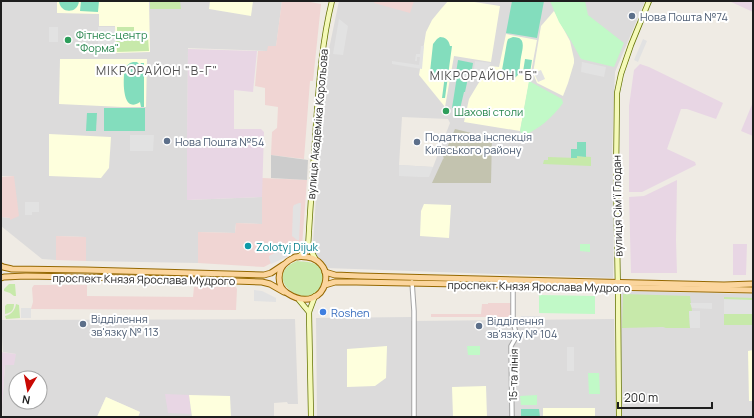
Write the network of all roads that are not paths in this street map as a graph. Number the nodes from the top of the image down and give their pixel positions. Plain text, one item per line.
1 (332, 1) edge
2 (649, 1) edge
3 (308, 248) junction
4 (298, 257) junction
5 (316, 260) junction
6 (1, 266) edge
7 (283, 266) junction
8 (325, 272) junction
9 (412, 277) junction
10 (1, 278) edge
11 (513, 279) junction
12 (412, 284) junction
13 (753, 284) edge
14 (325, 285) junction
15 (513, 285) junction
16 (618, 285) junction
17 (753, 290) edge
18 (284, 292) junction
19 (314, 296) junction
20 (299, 300) junction
21 (309, 312) junction
22 (311, 417) edge
23 (414, 417) edge
24 (512, 417) edge
25 (619, 417) edge

1 - 3 main road, вулиця Академіка Корольова
2 - 16 main road, вулиця Сім'ї Глодан
3 - 4 main road
3 - 5 main road
4 - 5 main road
4 - 7 main road
5 - 8 main road
6 - 7 main road, проспект Князя Ярослава Мудрого
7 - 18 main road
8 - 9 main road, проспект Князя Ярослава Мудрого
8 - 14 main road
9 - 11 main road, проспект Князя Ярослава Мудрого
9 - 12 street
10 - 18 main road, проспект Князя Ярослава Мудрого
11 - 15 main road
11 - 16 main road, проспект Князя Ярослава Мудрого
12 - 14 main road, проспект Князя Ярослава Мудрого
12 - 15 main road, проспект Князя Ярослава Мудрого
12 - 23 street
13 - 16 main road, проспект Князя Ярослава Мудрого
14 - 19 main road
15 - 16 main road, проспект Князя Ярослава Мудрого
15 - 24 street, 15-та лінія
16 - 17 main road, проспект Князя Ярослава Мудрого
16 - 25 main road, вулиця Сім'ї Глодан
18 - 20 main road
19 - 20 main road
19 - 21 main road
20 - 21 main road
21 - 22 main road

